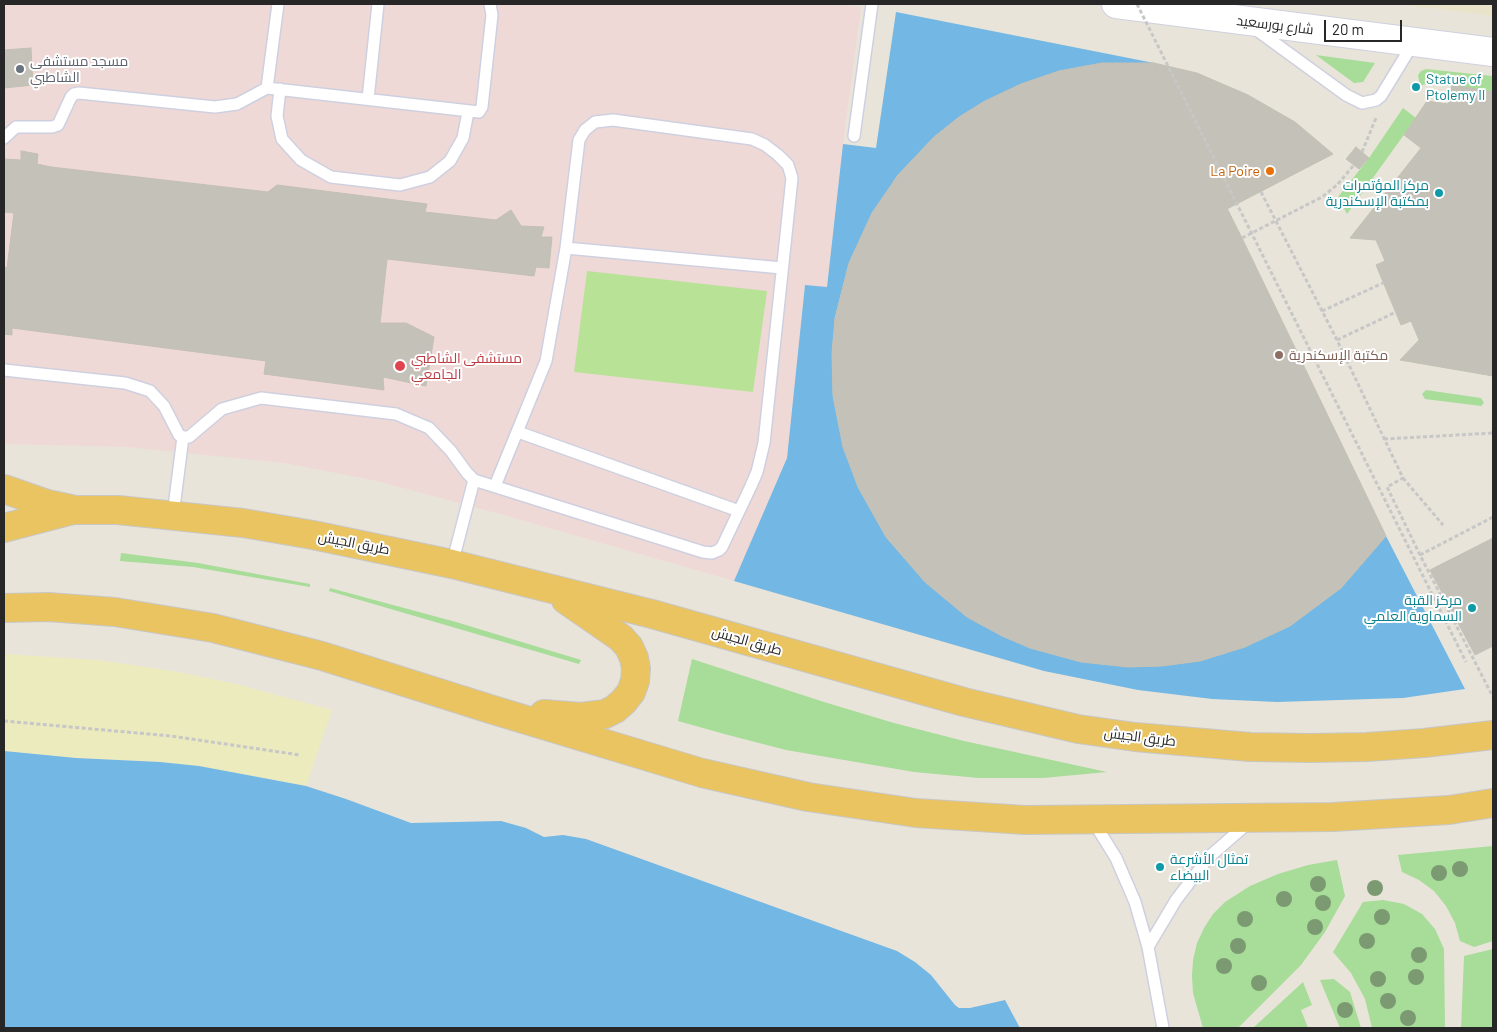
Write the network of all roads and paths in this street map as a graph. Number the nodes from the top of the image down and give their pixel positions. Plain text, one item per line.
1 (278, 4) edge
2 (378, 4) edge
3 (490, 4) edge
4 (872, 4) edge
5 (1116, 4) edge
6 (1137, 4) edge
7 (1214, 12) edge
8 (1414, 42) junction
9 (1493, 52) edge
10 (266, 88) junction
11 (280, 88) junction
12 (1381, 96) junction
13 (368, 99) junction
14 (468, 112) junction
15 (854, 136) dead end
16 (4, 138) edge
17 (1362, 152) dead end
18 (1354, 165) dead end
19 (1261, 192) dead end
20 (1276, 221) junction
21 (1242, 238) dead end
22 (566, 248) junction
23 (782, 268) junction
24 (1383, 283) dead end
25 (1322, 311) junction
26 (1396, 312) dead end
27 (1336, 340) junction
28 (4, 370) edge
29 (1493, 428) edge
30 (518, 432) junction
31 (1493, 434) edge
32 (183, 437) junction
33 (1384, 439) junction
34 (1403, 478) junction
35 (474, 480) junction
36 (495, 486) junction
37 (4, 489) edge
38 (72, 510) junction
39 (739, 511) junction
40 (173, 515) junction
41 (1493, 517) edge
42 (1443, 525) dead end
43 (4, 528) edge
44 (1420, 555) junction
45 (452, 564) junction
46 (551, 590) junction
47 (4, 608) edge
48 (1466, 662) dead end
49 (1493, 697) edge
50 (490, 709) junction
51 (4, 721) edge
52 (1493, 735) edge
53 (300, 755) dead end
54 (1493, 804) edge
55 (1254, 817) junction
56 (1092, 820) junction
57 (1148, 947) junction
58 (1163, 1028) edge

1 - 10 lane
2 - 13 lane
3 - 14 lane
4 - 15 lane
5 - 7 street, شارع بورسعيد
6 - 48 path, bridge
7 - 8 street, شارع بورسعيد
7 - 12 lane
8 - 9 street, شارع بورسعيد
8 - 12 lane
10 - 11 lane
10 - 16 lane
11 - 13 lane
11 - 14 lane
12 - 17 path
13 - 14 lane
18 - 20 path
19 - 20 path
20 - 21 path
20 - 25 path
22 - 23 lane
22 - 23 lane
22 - 30 lane
23 - 39 lane
24 - 25 path
25 - 27 path
26 - 27 path
27 - 33 path
28 - 32 lane
29 - 31 path
30 - 36 lane
30 - 39 lane
31 - 33 path
32 - 35 lane
32 - 40 lane
33 - 34 path
34 - 42 path
34 - 44 path
35 - 36 lane
35 - 45 lane
36 - 39 lane
37 - 38 highway
38 - 40 highway, طريق الجيش
38 - 43 highway, طريق الجيش
40 - 45 highway, طريق الجيش
41 - 44 path
44 - 49 path
45 - 46 highway, طريق الجيش
46 - 50 highway
46 - 52 highway, طريق الجيش
47 - 50 highway
50 - 56 highway
51 - 53 path
54 - 55 highway
55 - 56 highway
55 - 57 lane
56 - 57 lane
57 - 58 lane

